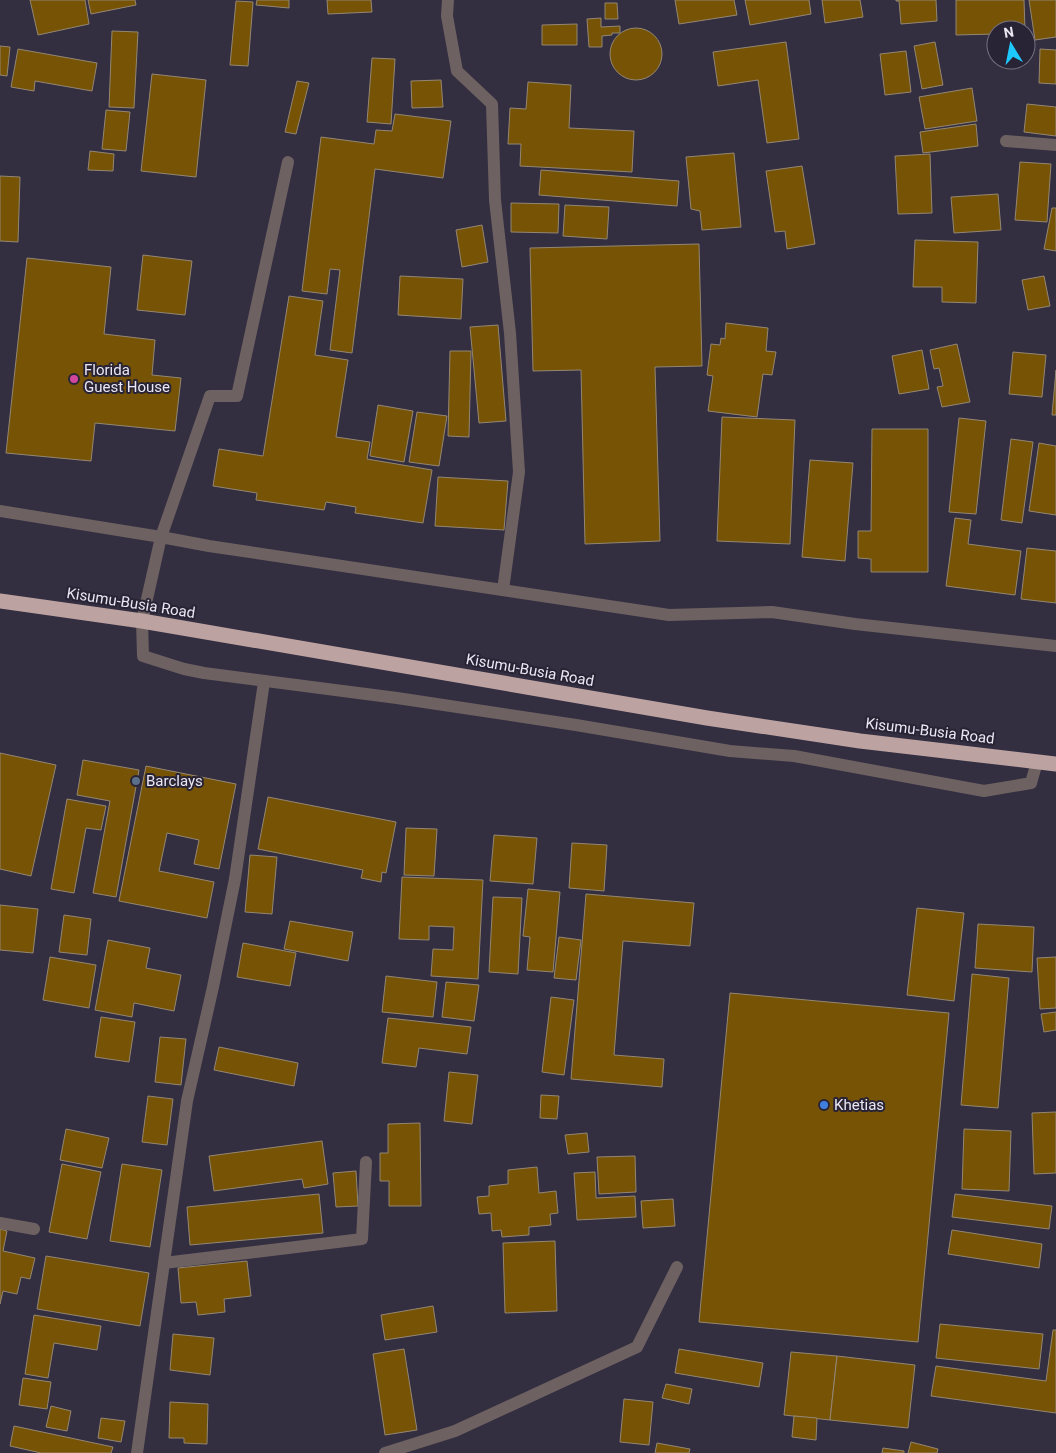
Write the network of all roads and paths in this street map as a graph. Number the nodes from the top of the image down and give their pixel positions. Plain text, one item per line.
1 (448, 0) edge
2 (1006, 141) dead end
3 (1056, 145) edge
4 (288, 162) dead end
5 (0, 511) edge
6 (160, 537) junction
7 (503, 590) junction
8 (0, 601) edge
9 (142, 621) junction
10 (1056, 646) edge
11 (264, 682) junction
12 (1037, 762) junction
13 (1056, 764) edge
14 (366, 1162) dead end
15 (0, 1223) edge
16 (34, 1229) dead end
17 (164, 1263) junction
18 (677, 1267) dead end
19 (137, 1453) edge
20 (385, 1453) edge

1 - 7 street
2 - 3 street
4 - 6 street
5 - 6 street
6 - 7 street
6 - 9 street
7 - 10 street
8 - 9 highway, Kisumu-Busia Road
9 - 11 street
9 - 12 highway, Kisumu-Busia Road
11 - 12 street
11 - 17 street
12 - 13 highway, Kisumu-Busia Road
14 - 17 street
15 - 16 street
17 - 19 street
18 - 20 street

